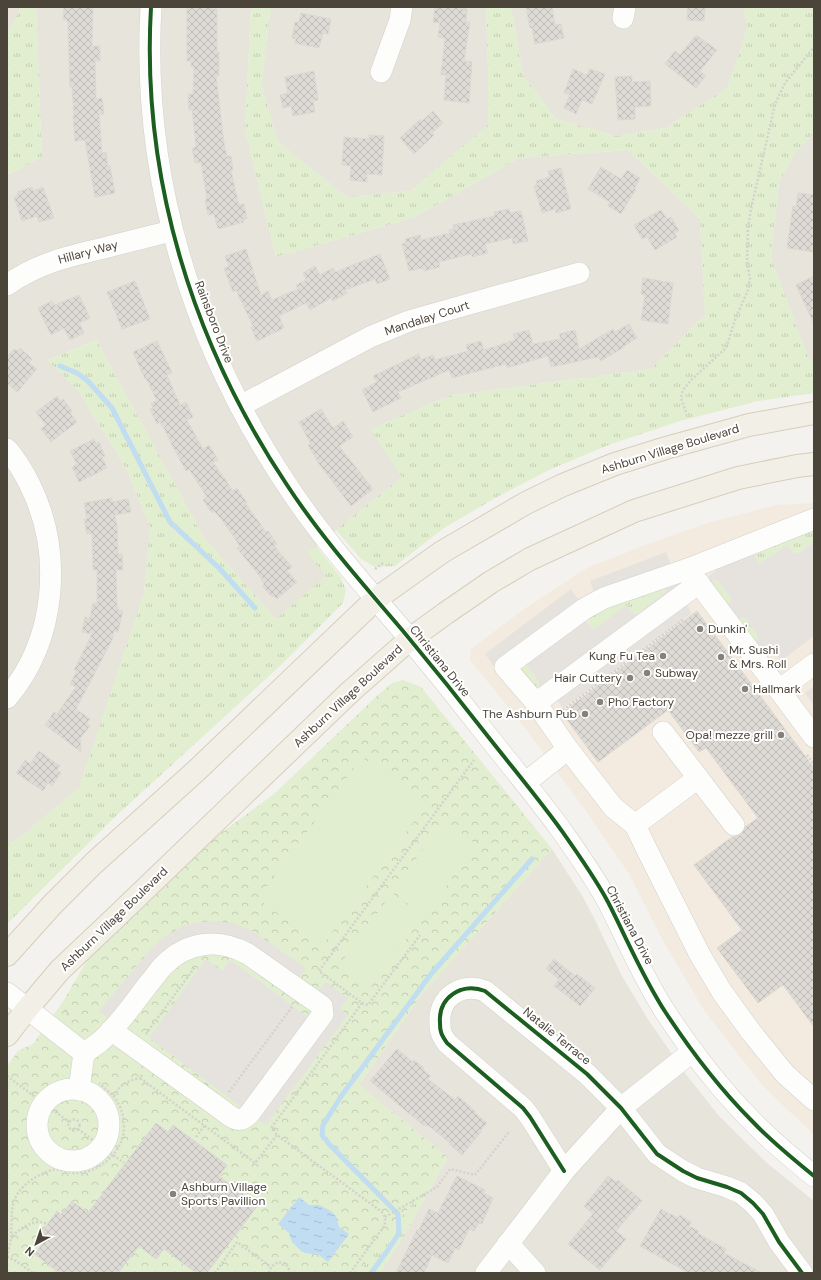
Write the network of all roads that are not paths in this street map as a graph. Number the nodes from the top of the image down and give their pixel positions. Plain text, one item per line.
1 (151, 7) edge
2 (402, 7) edge
3 (381, 72) dead end
4 (172, 231) junction
5 (579, 273) dead end
6 (7, 285) edge
7 (240, 406) junction
8 (814, 413) edge
9 (7, 449) edge
10 (814, 464) edge
11 (814, 519) edge
12 (694, 576) junction
13 (376, 599) junction
14 (410, 639) junction
15 (814, 664) edge
16 (779, 690) junction
17 (7, 698) edge
18 (536, 703) junction
19 (663, 732) dead end
20 (809, 744) edge
21 (568, 749) junction
22 (698, 778) junction
23 (525, 782) junction
24 (635, 825) junction
25 (734, 825) dead end
26 (7, 955) edge
27 (7, 993) edge
28 (27, 1009) junction
29 (111, 1030) junction
30 (7, 1035) edge
31 (693, 1051) junction
32 (84, 1053) junction
33 (89, 1086) junction
34 (814, 1100) edge
35 (621, 1108) junction
36 (564, 1171) junction
37 (814, 1176) edge
38 (508, 1243) junction
39 (486, 1273) edge
40 (535, 1273) edge
41 (802, 1273) edge

1 - 4 street, Rainsboro Drive
2 - 3 street
4 - 6 street, Hillary Way
4 - 7 street, Rainsboro Drive
5 - 7 street, Mandalay Court
7 - 13 street, Rainsboro Drive
8 - 13 main road, Ashburn Village Boulevard
9 - 17 street
10 - 14 main road, Ashburn Village Boulevard
11 - 12 street
12 - 16 street
12 - 18 street
12 - 18 street
13 - 14 street, Christiana Drive
13 - 26 main road, Ashburn Village Boulevard
14 - 23 street, Christiana Drive
14 - 28 main road, Ashburn Village Boulevard
15 - 16 street
16 - 20 street
18 - 21 street
19 - 22 street
21 - 23 street
21 - 24 street
22 - 24 street
22 - 25 street
23 - 31 street, Christiana Drive
24 - 34 street
27 - 28 street
28 - 30 main road, Ashburn Village Boulevard
28 - 32 street
29 - 29 street
29 - 32 street
31 - 35 street
31 - 37 street, Christiana Drive
32 - 33 street
33 - 33 street
35 - 36 street
35 - 36 street, Natalie Terrace
35 - 41 street, Natalie Terrace
36 - 38 street
38 - 39 street
38 - 40 street

